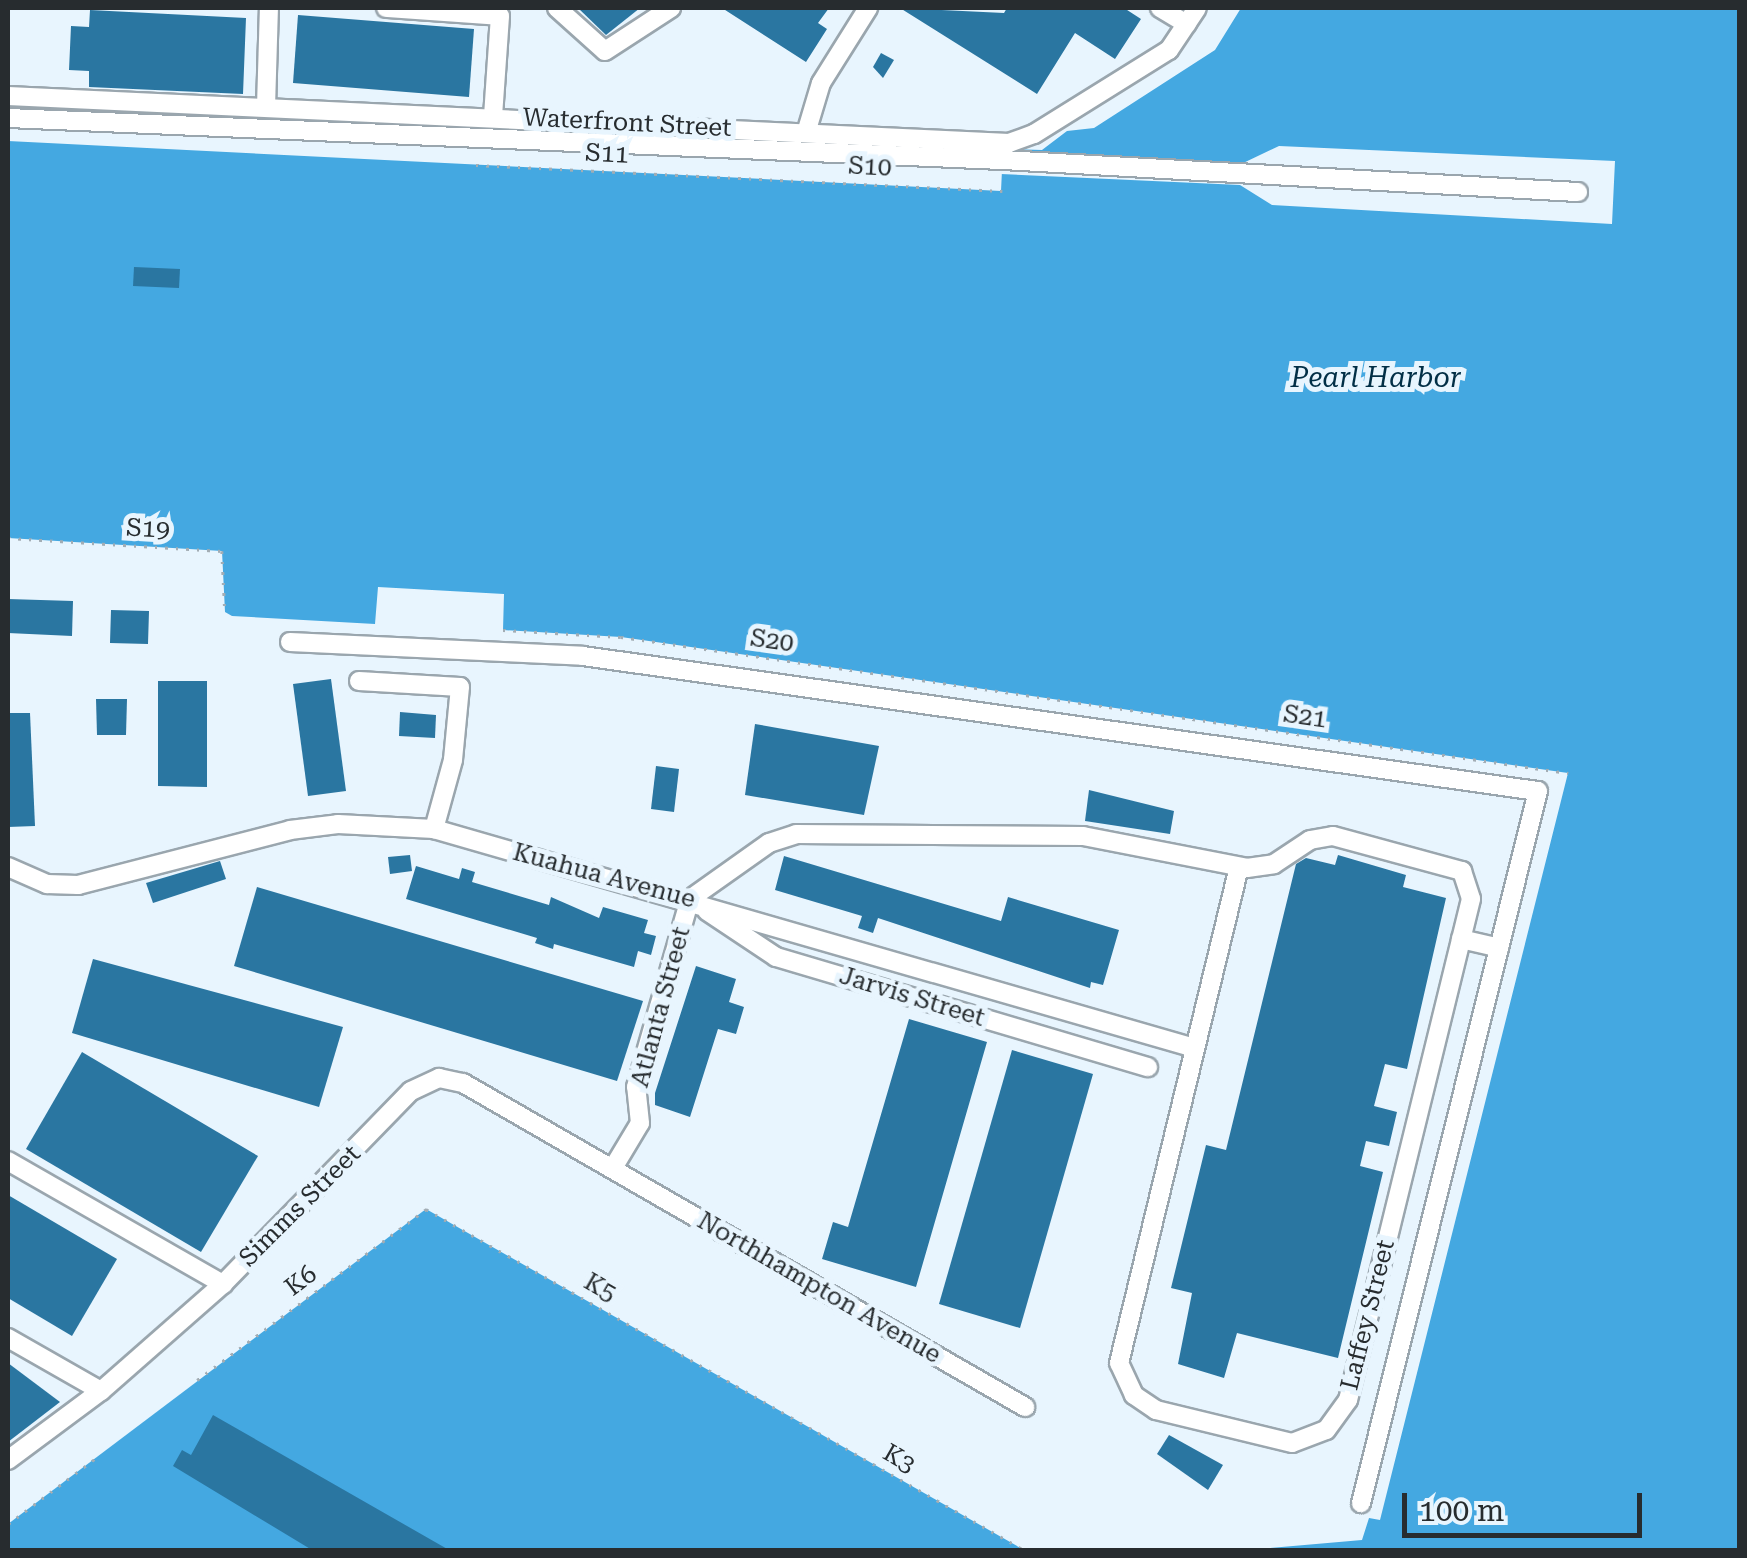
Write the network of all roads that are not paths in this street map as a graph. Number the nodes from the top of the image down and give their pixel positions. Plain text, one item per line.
1 (269, 8) edge
2 (386, 8) edge
3 (557, 8) edge
4 (671, 8) edge
5 (868, 8) edge
6 (1160, 8) edge
7 (1197, 8) edge
8 (1187, 24) junction
9 (8, 96) edge
10 (266, 107) junction
11 (493, 116) junction
12 (8, 118) edge
13 (806, 133) junction
14 (1578, 192) dead end
15 (290, 642) dead end
16 (359, 681) dead end
17 (434, 829) junction
18 (8, 867) edge
19 (1239, 867) junction
20 (690, 899) junction
21 (1462, 939) junction
22 (1499, 948) junction
23 (1194, 1048) junction
24 (1148, 1068) dead end
25 (8, 1161) edge
26 (613, 1168) junction
27 (223, 1284) junction
28 (8, 1338) edge
29 (101, 1391) junction
30 (1026, 1407) dead end
31 (8, 1460) edge
32 (1361, 1503) dead end

1 - 10 street
2 - 11 street
3 - 4 street
5 - 13 street
6 - 8 street
7 - 8 street, Waterfront Street
8 - 13 street, Waterfront Street
9 - 10 street, Waterfront Street
10 - 11 street, Waterfront Street
11 - 13 street, Waterfront Street
12 - 14 street
15 - 22 street
16 - 17 street
17 - 18 street, Kuahua Avenue
17 - 20 street, Kuahua Avenue
19 - 20 street, Laffey Street
19 - 21 street, Laffey Street
19 - 23 street, Laffey Street
20 - 23 street, Kuahua Avenue
20 - 24 street, Jarvis Street
20 - 26 street, Atlanta Street
21 - 22 street
21 - 23 street, Laffey Street
22 - 32 street
25 - 27 street
26 - 27 street, Simms Street
26 - 30 street, Northhampton Avenue
27 - 29 street, Simms Street
28 - 29 street
29 - 31 street, Simms Street

